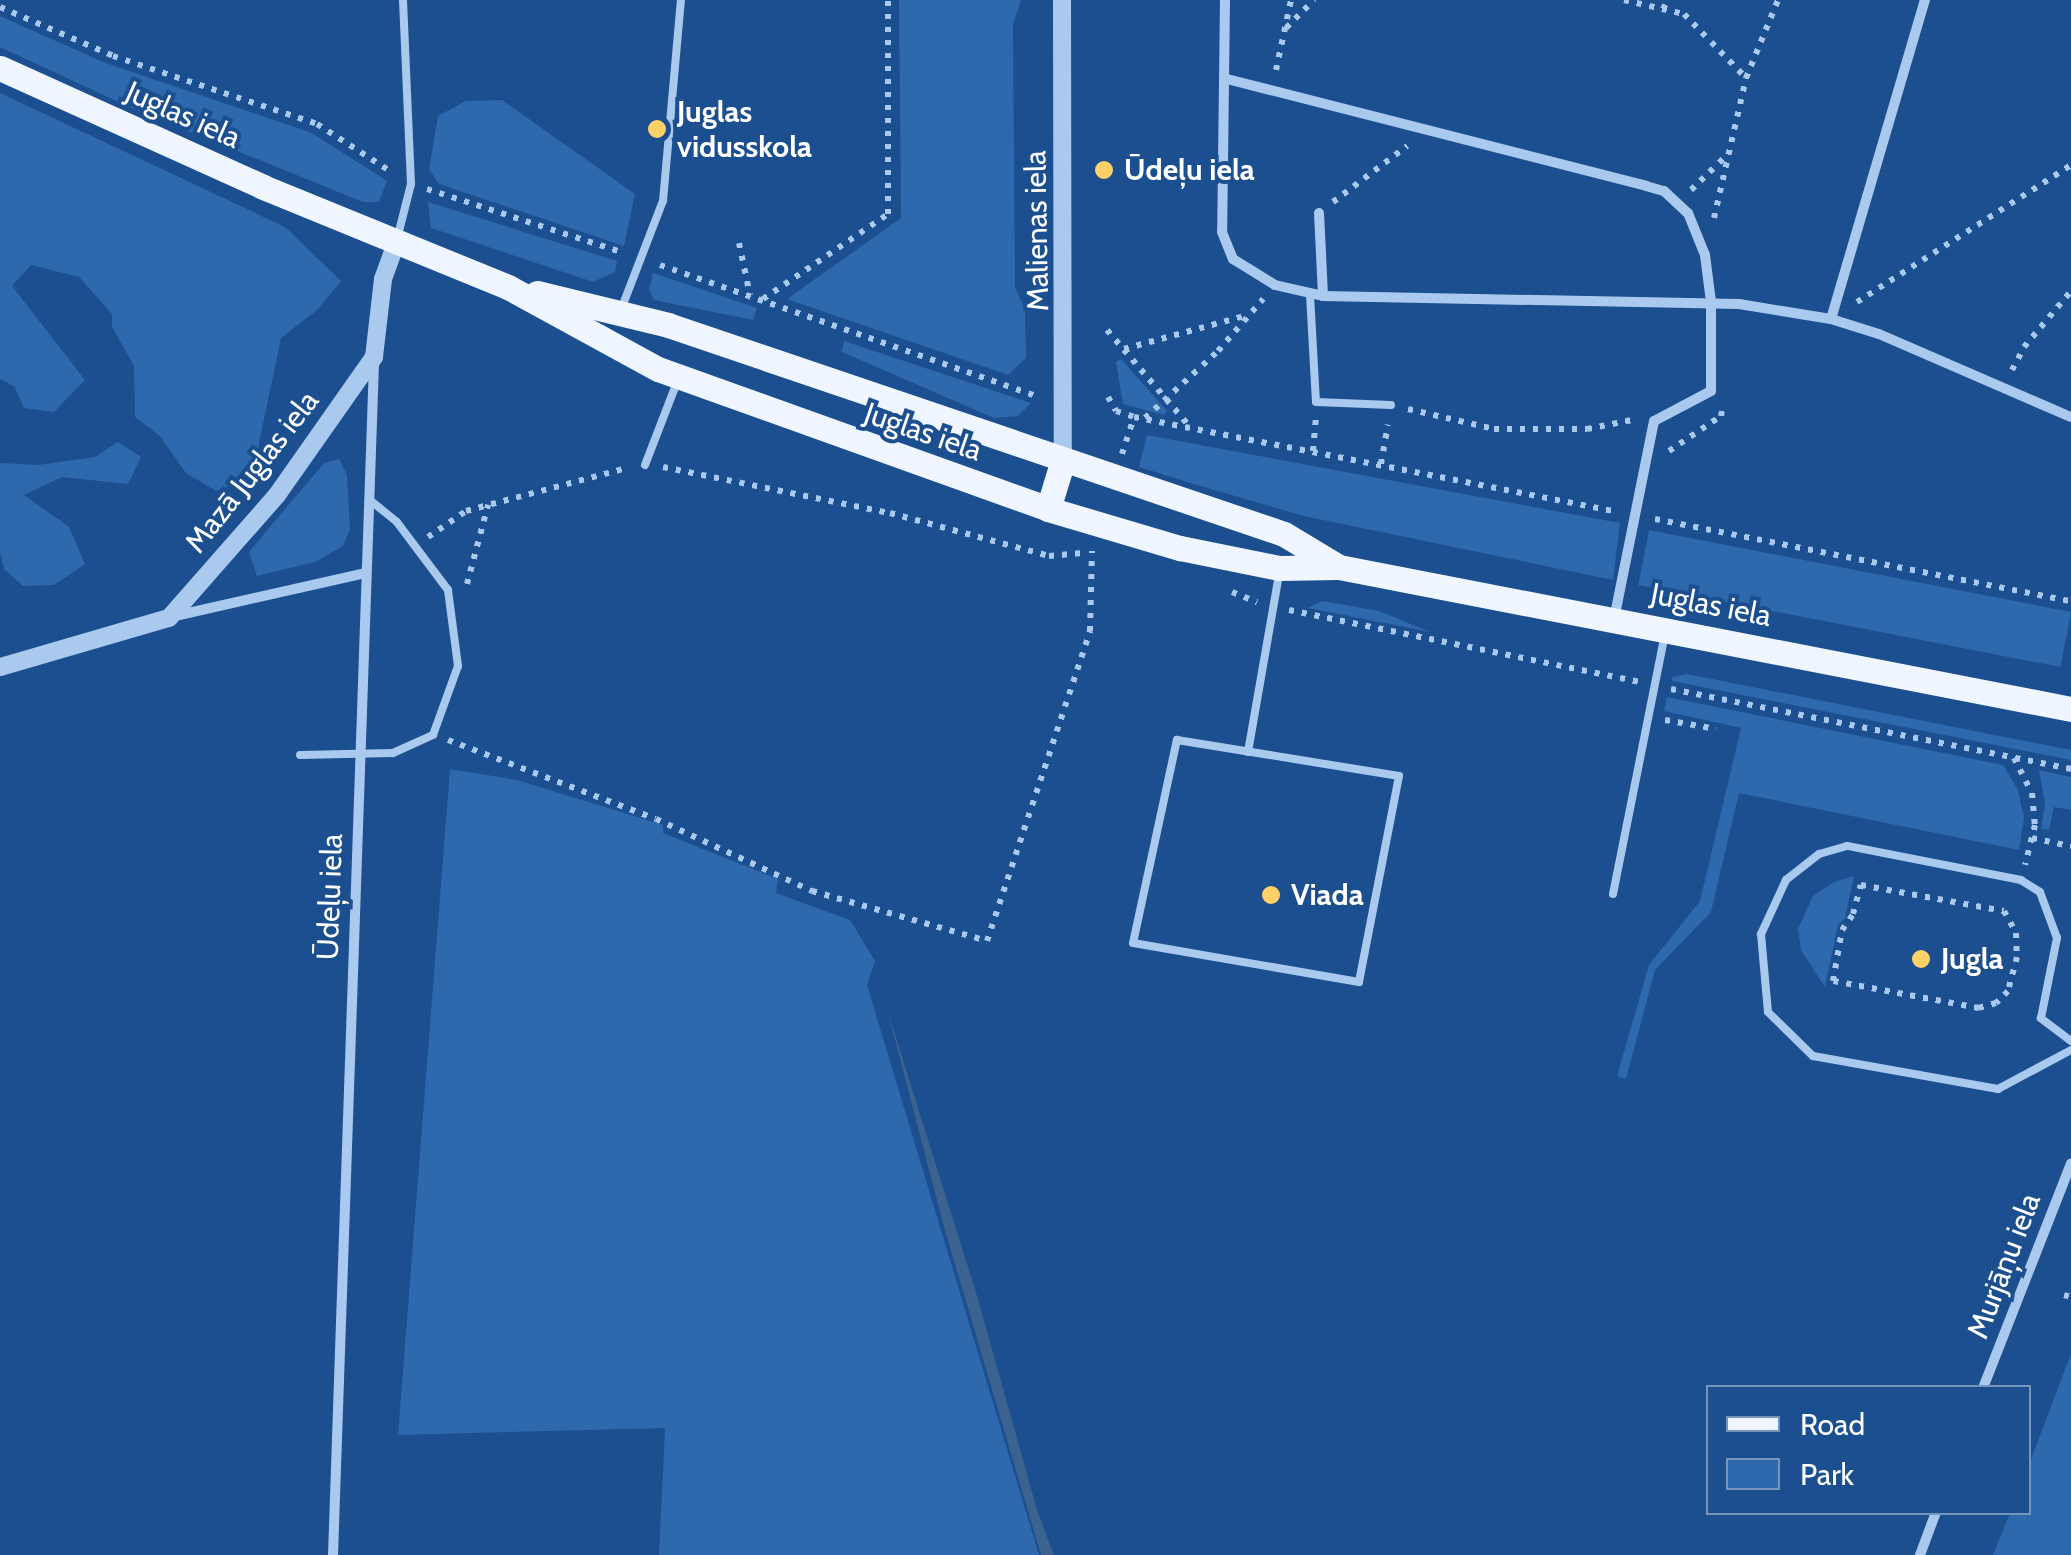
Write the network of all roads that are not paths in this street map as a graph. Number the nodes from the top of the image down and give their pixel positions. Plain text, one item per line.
1 (404, 0) edge
2 (680, 0) edge
3 (1062, 0) edge
4 (1225, 0) edge
5 (1925, 0) edge
6 (0, 68) edge
7 (1226, 79) junction
8 (1319, 213) road end
9 (396, 243) junction
10 (508, 287) junction
11 (1317, 296) junction
12 (1711, 302) junction
13 (620, 312) junction
14 (1831, 319) junction
15 (374, 358) junction
16 (679, 378) junction
17 (1391, 405) road end
18 (2071, 417) edge
19 (1063, 460) junction
20 (645, 466) road end
21 (369, 499) junction
22 (1048, 510) junction
23 (1339, 567) junction
24 (1280, 568) junction
25 (366, 573) junction
26 (169, 618) junction
27 (1614, 620) junction
28 (1665, 630) junction
29 (0, 667) edge
30 (2071, 709) edge
31 (1248, 752) junction
32 (300, 755) dead end
33 (363, 757) junction
34 (1613, 894) dead end
35 (2071, 1041) edge
36 (2071, 1050) edge
37 (2071, 1164) edge
38 (1984, 1385) edge
39 (1935, 1515) edge
40 (333, 1555) edge
41 (1920, 1555) edge

1 - 9 lane
2 - 13 lane
3 - 19 street, Malienas iela
4 - 7 street
5 - 14 street
6 - 9 main road, Juglas iela
7 - 11 street
7 - 12 street
8 - 11 street
9 - 10 main road, Juglas iela
9 - 15 street, Ūdeļu iela
10 - 13 main road, Juglas iela
10 - 16 main road, Juglas iela
11 - 12 street
11 - 17 lane
12 - 14 street
12 - 27 street
13 - 19 main road, Juglas iela
14 - 18 street
15 - 21 street, Ūdeļu iela
15 - 26 street, Mazā Juglas iela
16 - 20 lane
16 - 22 main road, Juglas iela
19 - 22 main road
19 - 23 main road, Juglas iela
21 - 25 street, Ūdeļu iela
21 - 33 lane
22 - 24 main road, Juglas iela
23 - 24 main road, Juglas iela
23 - 27 main road, Juglas iela
24 - 31 lane
25 - 26 street
25 - 33 street, Ūdeļu iela
26 - 29 street
27 - 28 main road, Juglas iela
28 - 30 main road, Juglas iela
28 - 34 lane
31 - 31 lane
32 - 33 lane
33 - 40 street, Ūdeļu iela
35 - 36 lane
37 - 38 street, Murjāņu iela
39 - 41 street

